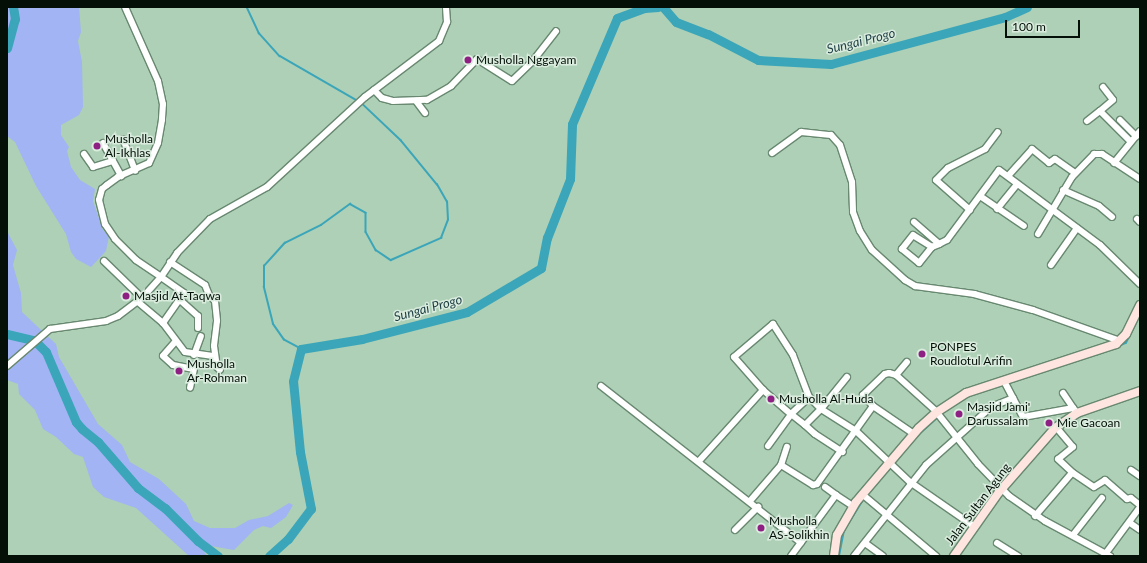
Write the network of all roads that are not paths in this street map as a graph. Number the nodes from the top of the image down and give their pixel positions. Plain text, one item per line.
1 (125, 7) edge
2 (446, 7) edge
3 (556, 31) dead end
4 (1103, 87) dead end
5 (374, 90) junction
6 (416, 101) junction
7 (1100, 111) junction
8 (425, 113) dead end
9 (1120, 120) dead end
10 (1087, 121) dead end
11 (998, 132) dead end
12 (1138, 133) edge
13 (123, 139) dead end
14 (1130, 141) junction
15 (103, 143) dead end
16 (772, 153) dead end
17 (84, 154) dead end
18 (113, 161) junction
19 (1114, 163) junction
20 (135, 171) junction
21 (1075, 173) junction
22 (121, 176) junction
23 (1008, 176) junction
24 (1140, 179) edge
25 (1016, 184) junction
26 (1063, 190) junction
27 (980, 196) junction
28 (997, 209) junction
29 (970, 210) junction
30 (1052, 211) junction
31 (1112, 217) dead end
32 (914, 222) dead end
33 (1024, 226) dead end
34 (1077, 228) junction
35 (1038, 234) dead end
36 (940, 244) junction
37 (932, 247) junction
38 (104, 261) dead end
39 (170, 262) junction
40 (1051, 264) dead end
41 (161, 277) junction
42 (1140, 284) edge
43 (140, 300) junction
44 (180, 300) junction
45 (1140, 305) edge
46 (163, 323) junction
47 (198, 328) dead end
48 (201, 336) dead end
49 (1120, 341) junction
50 (175, 342) junction
51 (194, 355) junction
52 (215, 356) junction
53 (907, 362) dead end
54 (7, 366) edge
55 (220, 370) dead end
56 (896, 375) junction
57 (847, 377) dead end
58 (1004, 380) junction
59 (601, 386) dead end
60 (190, 388) dead end
61 (763, 390) junction
62 (1140, 391) edge
63 (1063, 393) dead end
64 (809, 396) junction
65 (1012, 398) junction
66 (873, 406) junction
67 (821, 409) junction
68 (1075, 411) junction
69 (791, 414) junction
70 (938, 414) junction
71 (805, 425) junction
72 (1056, 427) junction
73 (856, 431) junction
74 (914, 434) junction
75 (956, 437) junction
76 (768, 446) dead end
77 (787, 447) dead end
78 (842, 452) junction
79 (698, 461) junction
80 (892, 463) junction
81 (782, 465) junction
82 (1131, 470) dead end
83 (1071, 474) dead end
84 (1140, 476) edge
85 (910, 482) junction
86 (825, 487) dead end
87 (1002, 490) junction
88 (836, 495) junction
89 (865, 496) junction
90 (1102, 498) dead end
91 (750, 501) junction
92 (853, 506) junction
93 (1140, 506) edge
94 (758, 507) junction
95 (886, 513) junction
96 (1035, 516) junction
97 (1130, 523) junction
98 (974, 527) junction
99 (735, 530) dead end
100 (1140, 530) edge
101 (1073, 535) junction
102 (801, 543) junction
103 (865, 543) junction
104 (998, 543) dead end
105 (1108, 555) edge
106 (791, 556) edge
107 (834, 556) edge
108 (854, 556) edge
109 (883, 556) edge
110 (936, 556) edge
111 (954, 556) edge
112 (1018, 556) edge

1 - 20 street
2 - 5 street
3 - 6 street
4 - 7 street
5 - 6 street
5 - 39 street
6 - 8 street
7 - 10 street
7 - 14 street
9 - 12 street
11 - 29 street
12 - 14 street
13 - 20 street
14 - 19 street
15 - 18 street
16 - 49 street
17 - 18 street
18 - 22 street
19 - 21 street
19 - 24 street
20 - 22 street
21 - 23 street
21 - 26 street
22 - 41 street
23 - 25 street
23 - 27 street
25 - 28 street
25 - 30 street
26 - 30 street
26 - 31 street
27 - 28 street
27 - 29 street
28 - 33 street
29 - 36 street
30 - 34 street
30 - 35 street
32 - 36 street
34 - 40 street
34 - 42 street
36 - 37 street
37 - 37 street
38 - 43 street
39 - 41 street
39 - 52 street
41 - 43 street
41 - 44 street
43 - 46 street
43 - 54 street
44 - 46 street
44 - 47 street
45 - 49 main road
46 - 50 street
48 - 51 street
49 - 58 main road
50 - 51 street
50 - 60 street
51 - 52 street
52 - 55 street
53 - 56 street
56 - 66 street
56 - 70 street
57 - 67 street
58 - 65 street
58 - 70 main road
59 - 79 street
61 - 64 street
61 - 69 street
61 - 79 street
62 - 68 main road, Jalan Sultan Agung
63 - 68 street
64 - 67 street
64 - 69 street
65 - 68 street
65 - 75 street
66 - 73 street
66 - 74 street
67 - 71 street
67 - 73 street
68 - 72 main road, Jalan Sultan Agung
69 - 71 street
69 - 76 street
70 - 74 main road
70 - 75 street
71 - 78 street
72 - 87 main road, Jalan Sultan Agung
72 - 93 street
73 - 78 street
73 - 80 street
74 - 80 main road
75 - 85 street
75 - 87 street
77 - 81 street
78 - 81 street
79 - 91 street
80 - 85 street
80 - 89 main road
81 - 91 street
82 - 84 street
83 - 96 street
85 - 95 street
85 - 98 street
86 - 88 street
87 - 96 street
87 - 98 main road, Jalan Sultan Agung
88 - 92 street
88 - 102 street
89 - 92 main road
89 - 95 street
90 - 101 street
91 - 94 street
92 - 107 main road
93 - 97 street
94 - 99 street
94 - 102 street
95 - 103 street
95 - 110 street
96 - 101 street
97 - 100 street
97 - 105 street
98 - 111 main road, Jalan Sultan Agung
101 - 105 street
102 - 106 street
103 - 108 street
103 - 109 street
104 - 112 street

